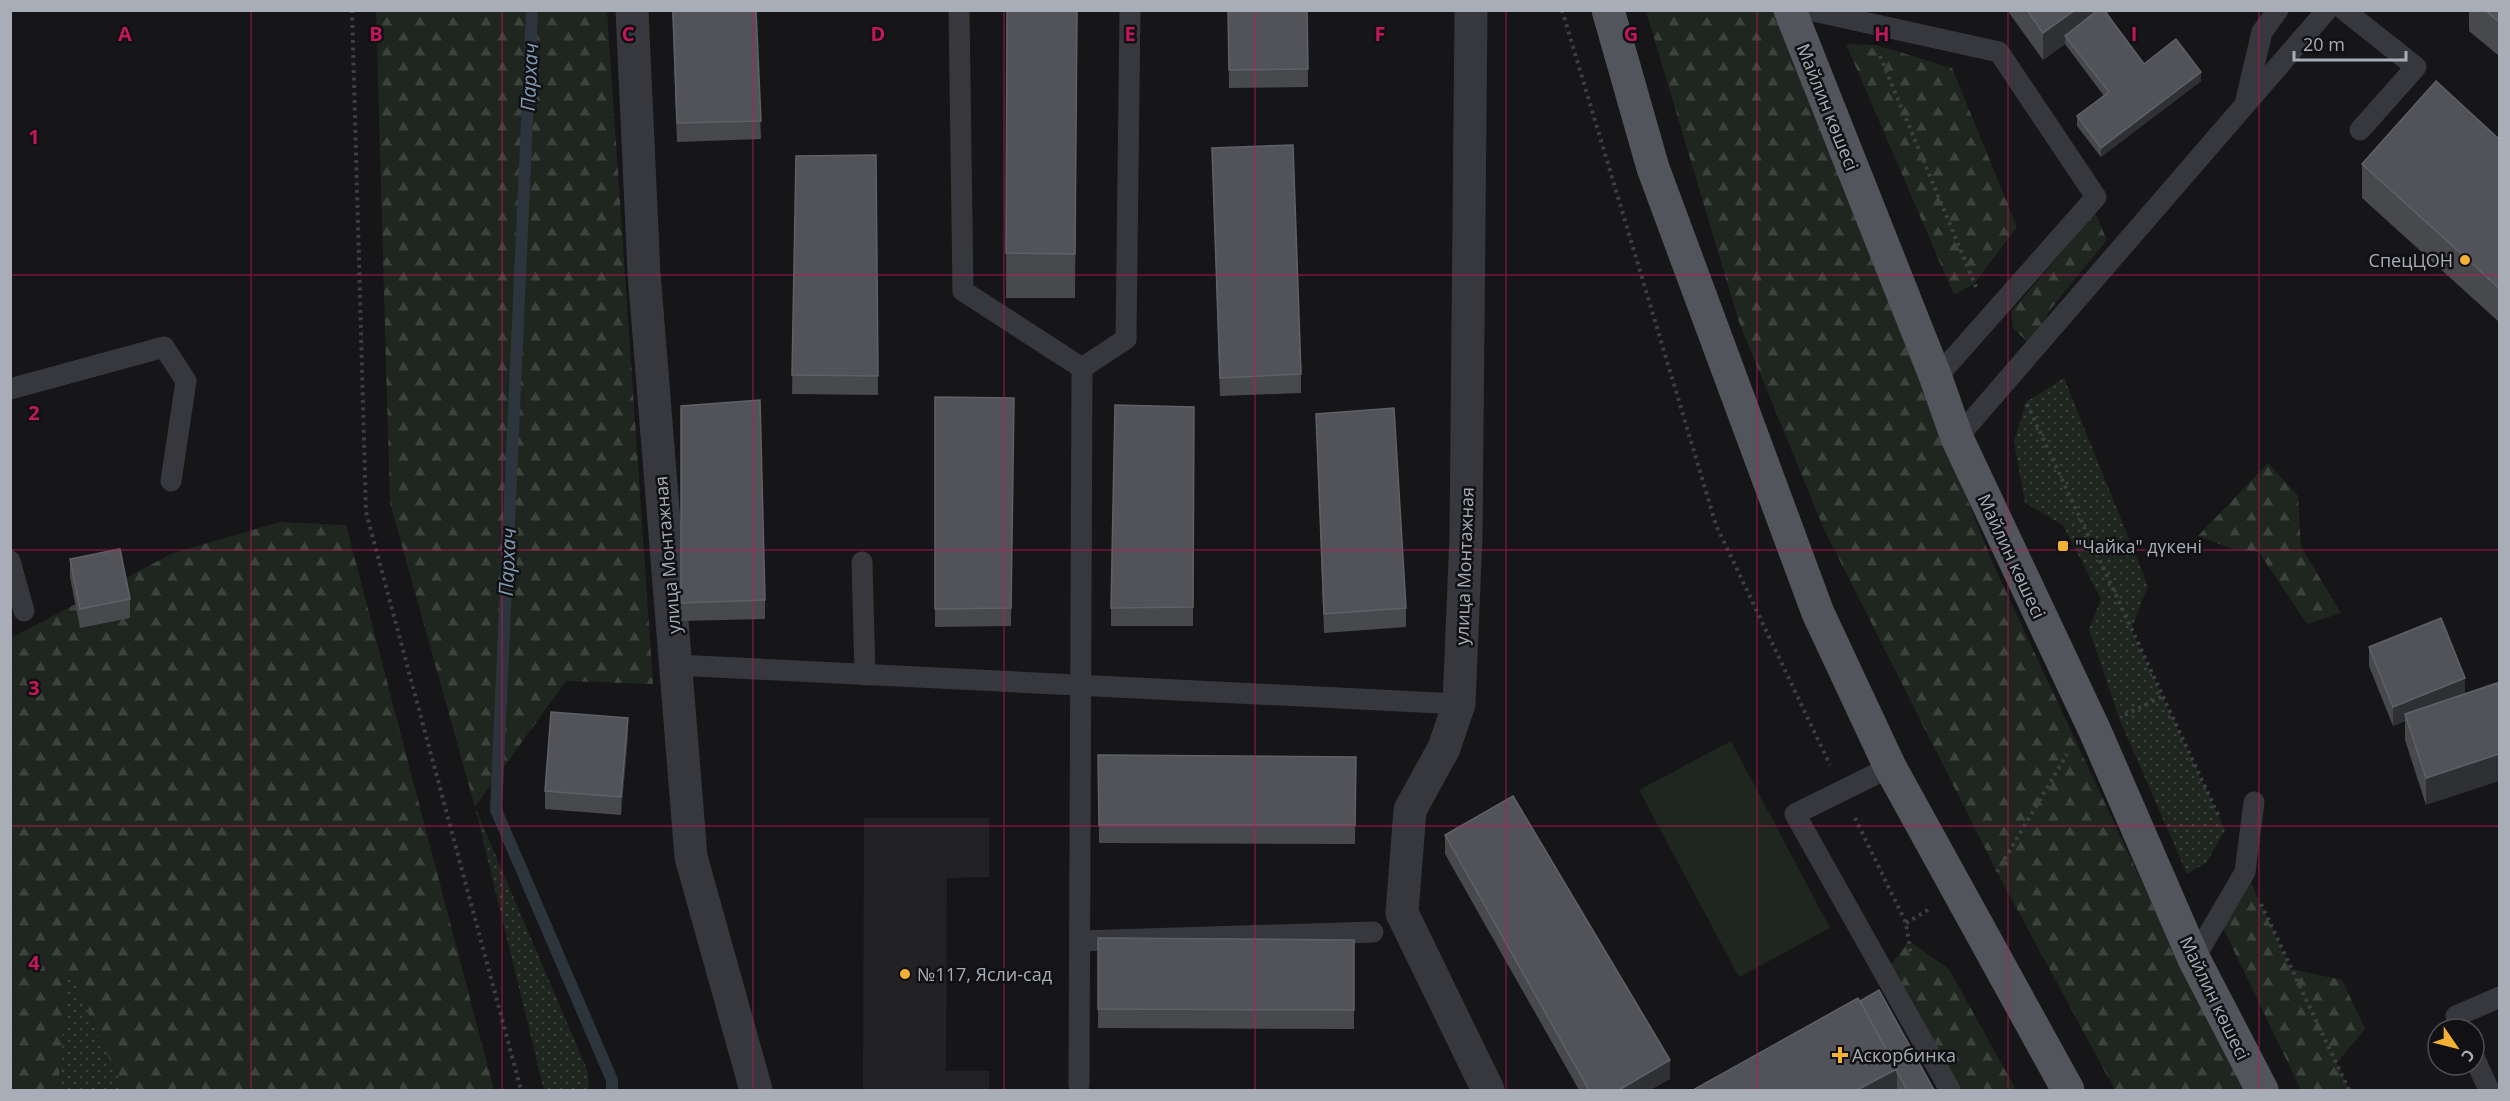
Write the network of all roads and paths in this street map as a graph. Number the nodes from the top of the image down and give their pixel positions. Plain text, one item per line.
1 (352, 10) edge
2 (632, 10) edge
3 (959, 10) edge
4 (1130, 10) edge
5 (1471, 10) edge
6 (1562, 10) edge
7 (1608, 10) edge
8 (1790, 10) edge
9 (1809, 10) edge
10 (2278, 10) edge
11 (2326, 10) edge
12 (2344, 10) edge
13 (1867, 23) junction
14 (2245, 103) junction
15 (2360, 130) dead end
16 (1988, 317) junction
17 (1082, 368) junction
18 (2013, 373) junction
19 (1936, 378) junction
20 (10, 389) edge
21 (1957, 438) junction
22 (171, 481) dead end
23 (10, 561) edge
24 (862, 562) dead end
25 (24, 611) dead end
26 (676, 665) junction
27 (865, 675) junction
28 (1082, 686) junction
29 (2162, 697) junction
30 (1459, 704) junction
31 (2119, 718) dead end
32 (2069, 750) dead end
33 (1890, 767) junction
34 (1842, 790) junction
35 (2254, 802) dead end
36 (1997, 872) dead end
37 (2245, 872) junction
38 (1931, 908) dead end
39 (1906, 923) junction
40 (1373, 932) dead end
41 (1080, 941) junction
42 (2194, 959) junction
43 (1912, 963) dead end
44 (2499, 997) edge
45 (2456, 1017) edge
46 (1079, 1085) dead end
47 (521, 1090) edge
48 (756, 1090) edge
49 (1488, 1090) edge
50 (1950, 1090) edge
51 (2068, 1090) edge
52 (2262, 1090) edge
53 (2349, 1090) edge

1 - 47 path
2 - 26 street, улица Монтажная
3 - 17 lane
4 - 17 lane
5 - 30 street, улица Монтажная
6 - 34 path
7 - 33 main road
8 - 19 main road, Майлин көшесі
9 - 13 lane
10 - 14 lane
11 - 14 lane
12 - 15 lane
13 - 16 path
13 - 16 lane
14 - 18 lane
16 - 19 lane
17 - 28 lane
18 - 21 lane
18 - 29 path
19 - 21 main road, Майлин көшесі
20 - 22 lane
21 - 42 main road, Майлин көшесі
23 - 25 lane
24 - 27 lane
26 - 27 lane
26 - 48 street, улица Монтажная
27 - 28 lane
28 - 30 lane
28 - 41 lane
29 - 31 path
29 - 37 path
30 - 49 street, улица Монтажная
32 - 36 path
33 - 34 lane
33 - 51 main road
34 - 39 path
34 - 50 lane
35 - 37 lane
37 - 42 lane
37 - 53 path
38 - 39 path
39 - 43 path
40 - 41 lane
41 - 46 lane
42 - 52 main road, Майлин көшесі
44 - 45 lane

